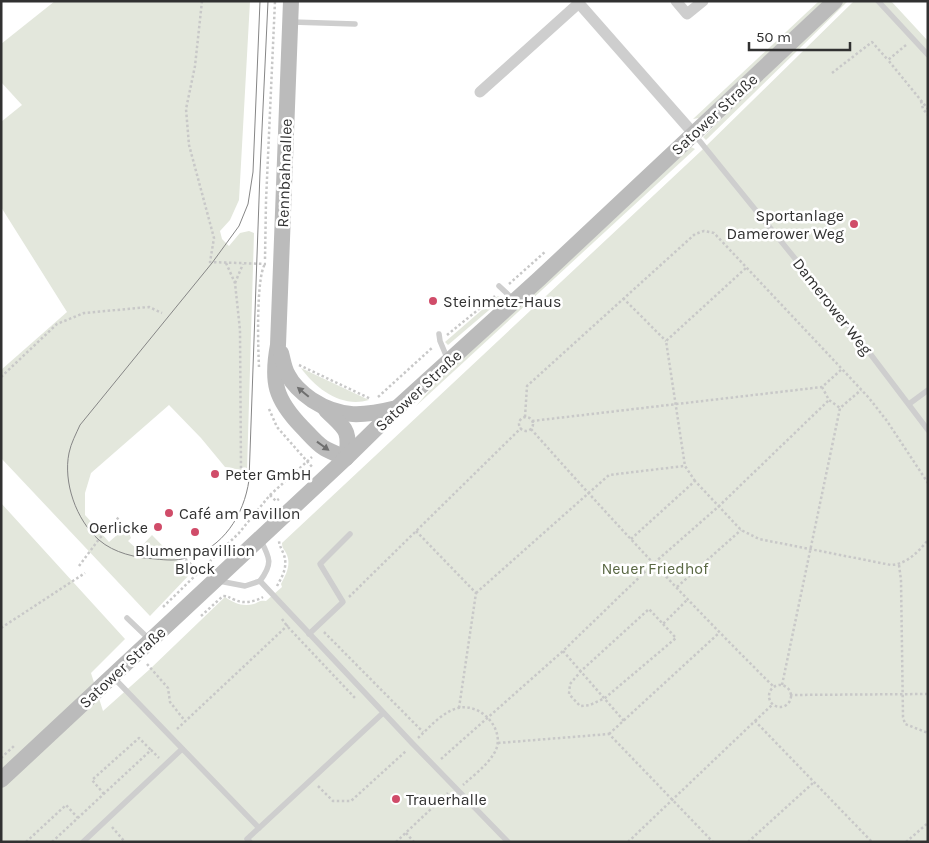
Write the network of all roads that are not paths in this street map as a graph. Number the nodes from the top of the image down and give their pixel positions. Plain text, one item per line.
1 (291, 1) edge
2 (676, 1) edge
3 (703, 1) edge
4 (835, 1) edge
5 (878, 1) edge
6 (578, 2) edge
7 (290, 22) junction
8 (355, 24) dead end
9 (928, 55) edge
10 (480, 92) dead end
11 (693, 133) junction
12 (501, 288) road end
13 (515, 301) junction
14 (439, 334) dead end
15 (278, 345) junction
16 (449, 362) junction
17 (928, 390) edge
18 (909, 404) junction
19 (325, 408) junction
20 (397, 408) junction
21 (928, 430) edge
22 (346, 458) junction
23 (350, 534) dead end
24 (259, 538) junction
25 (215, 580) junction
26 (260, 581) junction
27 (127, 618) dead end
28 (309, 634) junction
29 (150, 641) junction
30 (112, 676) junction
31 (383, 713) junction
32 (182, 749) junction
33 (1, 780) edge
34 (258, 828) junction
35 (83, 842) edge
36 (250, 842) edge
37 (508, 842) edge

1 - 7 main road, Rennbahnallee
2 - 3 street
4 - 11 main road, Satower Straße
5 - 9 lane
6 - 10 street, Damerower Weg
6 - 11 street, Damerower Weg
7 - 8 lane
7 - 15 main road, Rennbahnallee
11 - 13 main road, Satower Straße
11 - 18 lane, Damerower Weg
12 - 13 lane
13 - 16 main road, Satower Straße
14 - 16 lane
19 -> 15 main road, Rennbahnallee
15 -> 22 main road, Rennbahnallee
16 - 20 main road, Satower Straße
17 - 18 lane
18 - 21 lane, Damerower Weg
19 - 20 main road, Rennbahnallee
19 - 22 main road, Rennbahnallee
20 - 22 main road, Satower Straße
22 - 24 main road, Satower Straße
23 - 28 lane
24 - 25 main road, Satower Straße
24 - 26 lane
25 - 26 lane
25 - 29 main road, Satower Straße
26 - 28 lane
27 - 29 lane
28 - 31 lane
29 - 30 main road, Satower Straße
30 - 32 lane
30 - 33 main road, Satower Straße
31 - 34 lane
31 - 37 lane
32 - 34 lane
32 - 35 lane
34 - 36 lane

